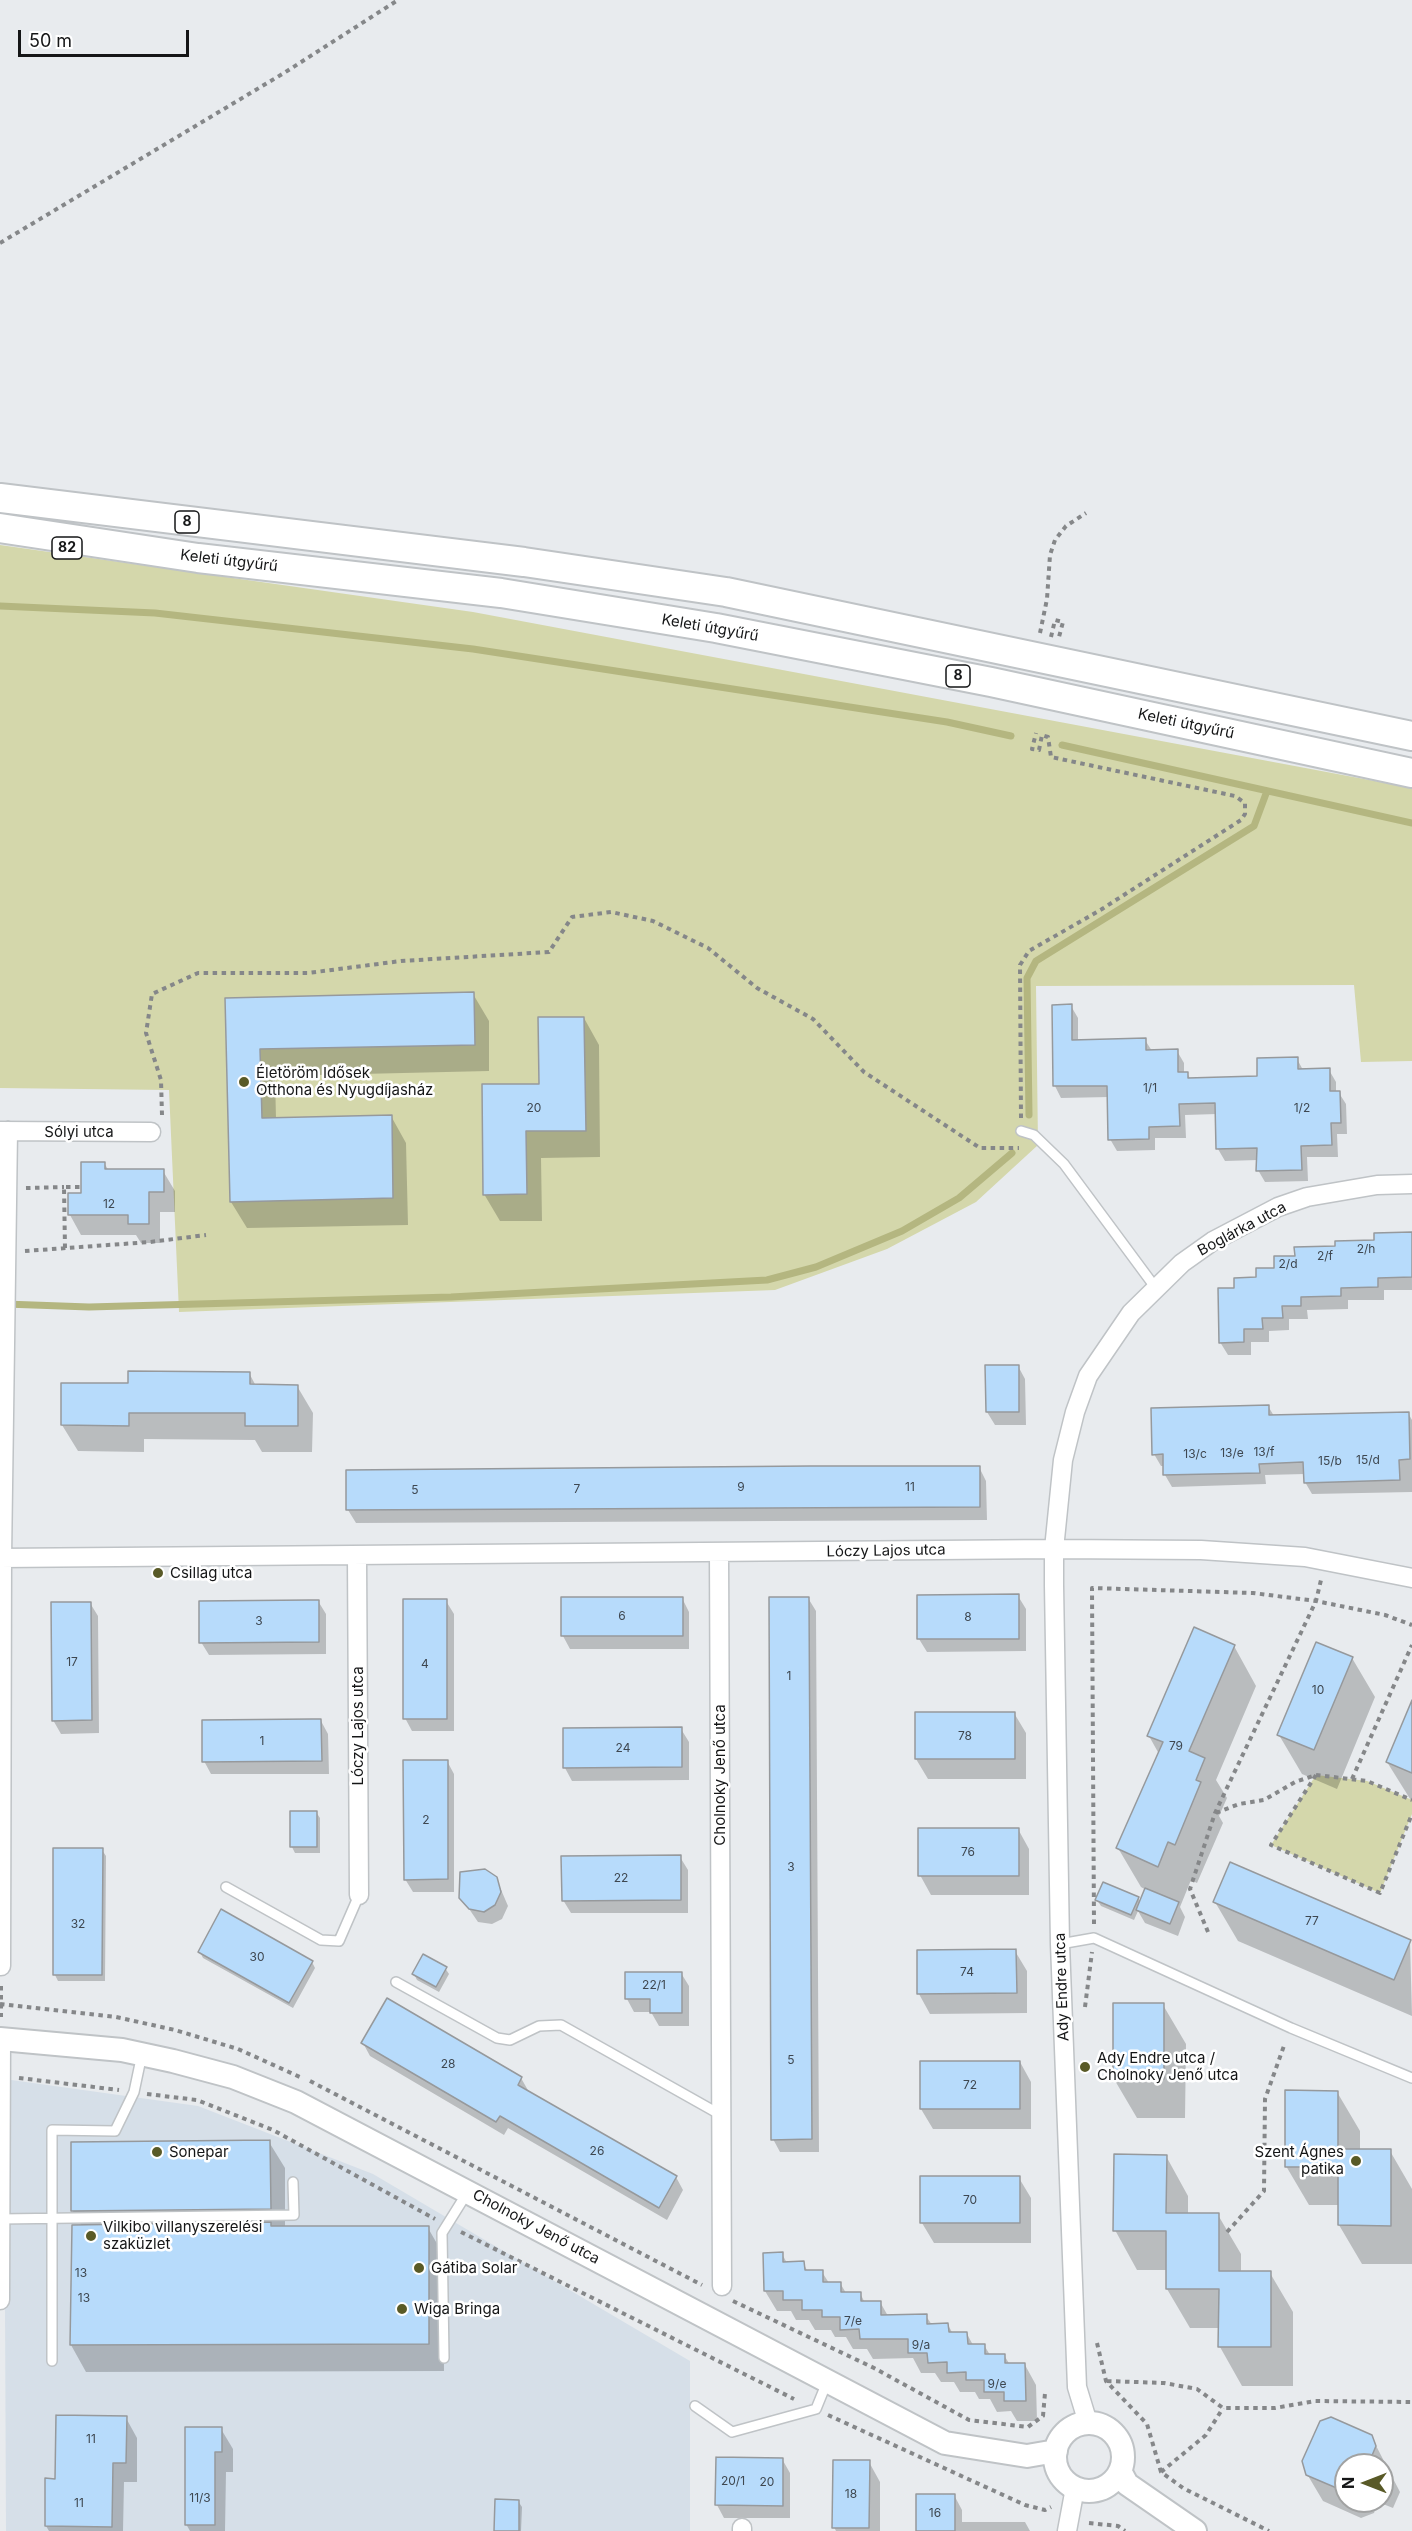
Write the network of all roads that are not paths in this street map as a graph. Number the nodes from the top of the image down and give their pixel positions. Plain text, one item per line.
1 (0, 498) edge
2 (0, 528) edge
3 (0, 547) edge
4 (133, 548) junction
5 (1412, 736) edge
6 (1412, 773) edge
7 (156, 1129) road end
8 (4, 1131) edge
9 (1021, 1131) road end
10 (1412, 1184) edge
11 (1155, 1287) junction
12 (2, 1429) edge
13 (1054, 1549) junction
14 (718, 1552) junction
15 (357, 1557) junction
16 (1, 1558) edge
17 (1412, 1578) edge
18 (226, 1887) dead end
19 (359, 1895) joint
20 (1060, 1944) junction
21 (0, 1966) edge
22 (396, 1982) dead end
23 (0, 2039) edge
24 (142, 2054) junction
25 (1, 2077) edge
26 (1412, 2078) edge
27 (721, 2115) junction
28 (293, 2182) dead end
29 (468, 2191) junction
30 (52, 2218) junction
31 (0, 2219) edge
32 (722, 2286) dead end
33 (0, 2300) edge
34 (444, 2358) dead end
35 (52, 2361) dead end
36 (828, 2380) junction
37 (695, 2406) dead end
38 (1088, 2423) junction
39 (1056, 2451) junction
40 (1120, 2471) junction
41 (1075, 2488) junction
42 (1069, 2522) edge
43 (1195, 2531) edge

1 - 5 main road, 8
2 - 4 main road, Keleti útgyűrű / 8
3 - 4 main road, 82
4 - 6 main road, Keleti útgyűrű / 8
7 - 8 street, Sólyi utca
8 - 12 street, Sólyi utca
9 - 11 lane
10 - 11 street, Boglárka utca
11 - 13 street, Boglárka utca
12 - 16 street, Sólyi utca
13 - 14 street, Lóczy Lajos utca
13 - 17 street, Lóczy Lajos utca
13 - 20 street, Ady Endre utca
14 - 15 street, Lóczy Lajos utca
14 - 27 street, Cholnoky Jenő utca
15 - 16 street, Lóczy Lajos utca
15 - 19 street, Lóczy Lajos utca
16 - 21 street
18 - 19 lane
20 - 26 lane
20 - 38 street, Ady Endre utca
22 - 27 lane
23 - 24 street, Cholnoky Jenő utca
23 - 25 street
24 - 29 street, Cholnoky Jenő utca
24 - 30 lane
25 - 31 street
27 - 32 street, Cholnoky Jenő utca
28 - 30 lane
29 - 34 lane
29 - 36 street, Cholnoky Jenő utca
30 - 31 lane
30 - 35 lane
31 - 33 street
36 - 37 lane
36 - 39 street, Cholnoky Jenő utca
38 - 39 street
38 - 40 street
39 - 41 street
40 - 41 street
40 - 43 street
41 - 42 street

